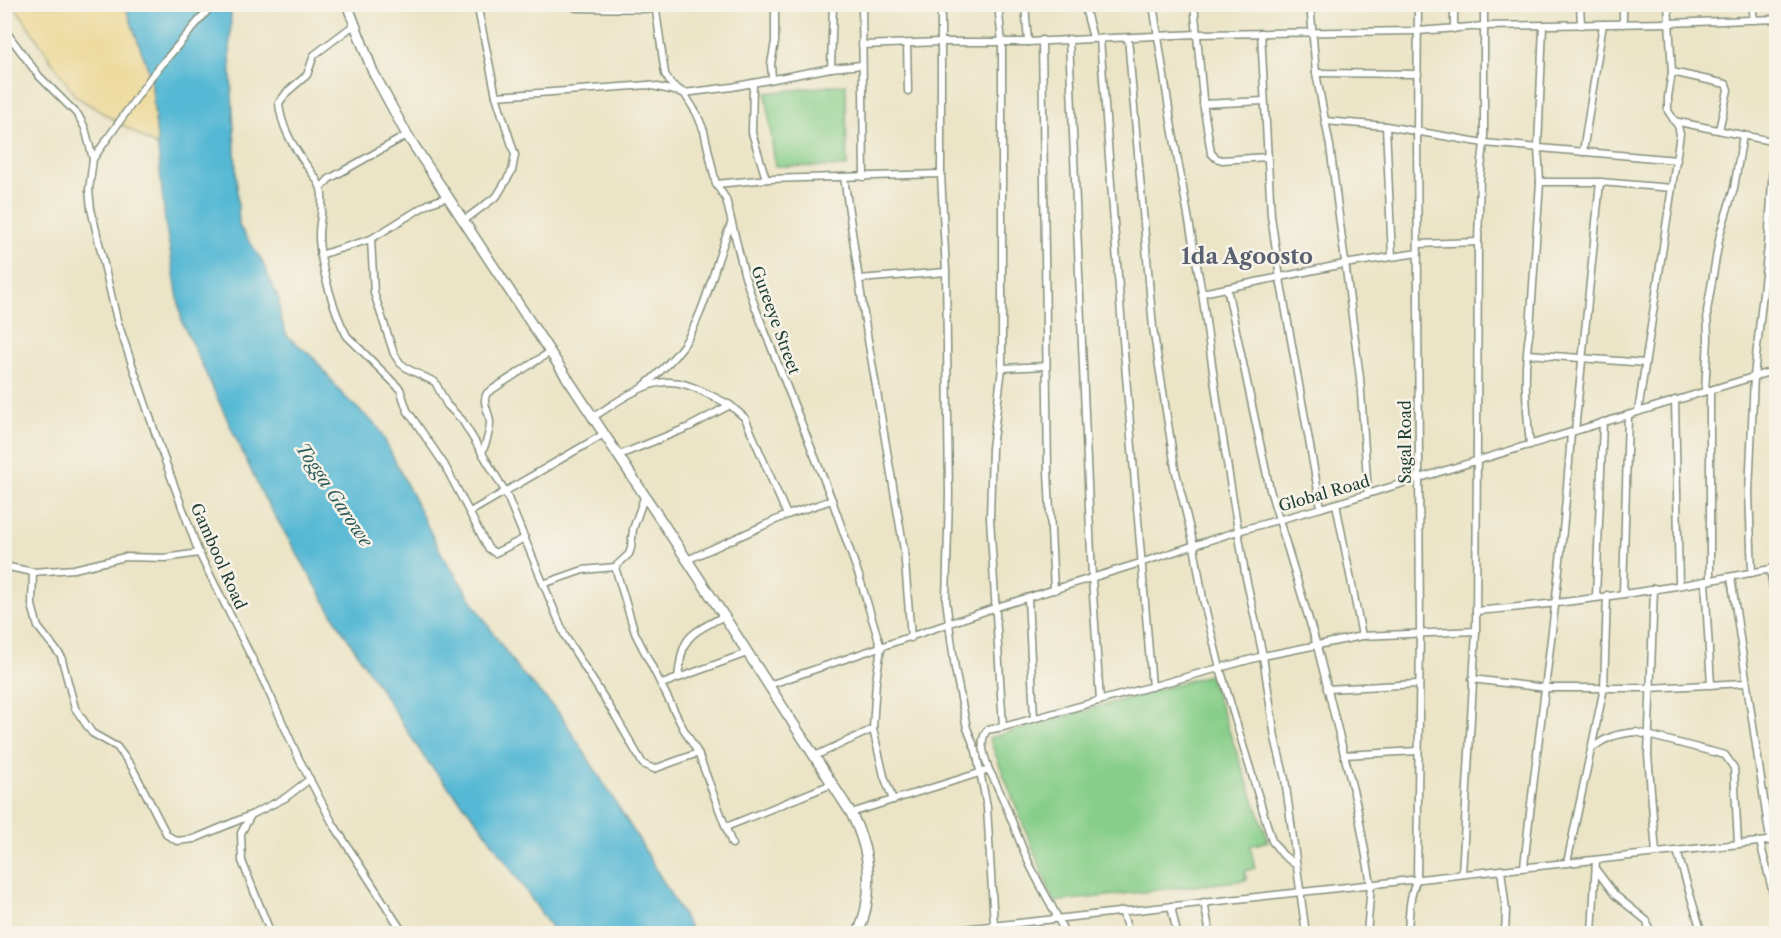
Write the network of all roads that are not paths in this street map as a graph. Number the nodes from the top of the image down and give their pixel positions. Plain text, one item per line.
1 (213, 4) edge
2 (346, 4) edge
3 (477, 4) edge
4 (568, 4) edge
5 (775, 4) edge
6 (833, 4) edge
7 (862, 4) edge
8 (941, 4) edge
9 (998, 4) edge
10 (1025, 4) edge
11 (1084, 4) edge
12 (1153, 4) edge
13 (1194, 4) edge
14 (1310, 4) edge
15 (1418, 4) edge
16 (1454, 4) edge
17 (1484, 4) edge
18 (1580, 4) edge
19 (1623, 4) edge
20 (1668, 4) edge
21 (1752, 4) edge
22 (656, 7) edge
23 (1776, 19) edge
24 (1754, 20) junction
25 (1668, 23) junction
26 (1603, 24) junction
27 (1623, 24) junction
28 (354, 25) junction
29 (1581, 25) junction
30 (1484, 26) junction
31 (1543, 26) junction
32 (1454, 28) junction
33 (4, 29) edge
34 (1418, 31) junction
35 (1261, 33) junction
36 (1313, 33) junction
37 (1197, 34) junction
38 (1158, 37) junction
39 (1097, 38) junction
40 (1128, 38) junction
41 (1069, 39) junction
42 (1042, 40) junction
43 (941, 42) junction
44 (1028, 42) junction
45 (1002, 43) junction
46 (907, 44) junction
47 (862, 45) junction
48 (862, 65) junction
49 (831, 68) junction
50 (1671, 72) junction
51 (1316, 73) junction
52 (1418, 74) junction
53 (772, 79) junction
54 (753, 83) junction
55 (908, 91) dead end
56 (684, 93) junction
57 (496, 96) junction
58 (1264, 101) junction
59 (1203, 104) junction
60 (1776, 117) edge
61 (1674, 120) junction
62 (1325, 121) junction
63 (1386, 126) junction
64 (1719, 130) junction
65 (1417, 131) junction
66 (407, 135) junction
67 (1743, 135) junction
68 (1776, 142) edge
69 (1484, 143) junction
70 (1538, 147) junction
71 (1582, 152) junction
72 (1267, 157) junction
73 (93, 159) junction
74 (1677, 160) junction
75 (941, 174) junction
76 (844, 177) junction
77 (864, 177) junction
78 (766, 179) junction
79 (1540, 182) junction
80 (1600, 182) junction
81 (716, 184) junction
82 (321, 188) junction
83 (1672, 188) junction
84 (447, 197) junction
85 (463, 221) junction
86 (731, 224) junction
87 (370, 238) junction
88 (1478, 242) junction
89 (1418, 244) junction
90 (1418, 253) junction
91 (320, 255) junction
92 (1392, 257) junction
93 (1344, 264) junction
94 (946, 272) junction
95 (1280, 278) junction
96 (859, 279) junction
97 (1227, 288) junction
98 (1202, 293) junction
99 (550, 352) junction
100 (1528, 354) junction
101 (1583, 359) junction
102 (1645, 363) junction
103 (1046, 366) junction
104 (1002, 368) junction
105 (1776, 370) edge
106 (1754, 376) junction
107 (644, 386) junction
108 (1708, 391) junction
109 (1675, 400) junction
110 (730, 405) junction
111 (1638, 412) junction
112 (1628, 415) junction
113 (593, 417) junction
114 (1603, 422) junction
115 (1573, 432) junction
116 (604, 434) junction
117 (1530, 445) junction
118 (483, 453) junction
119 (617, 456) junction
120 (1478, 460) junction
121 (1418, 479) junction
122 (505, 491) junction
123 (1368, 494) junction
124 (645, 495) junction
125 (832, 500) junction
126 (1336, 504) junction
127 (1321, 508) junction
128 (470, 512) junction
129 (787, 515) junction
130 (1280, 520) junction
131 (1238, 531) junction
132 (525, 538) junction
133 (1194, 546) junction
134 (200, 553) junction
135 (687, 560) junction
136 (1140, 563) junction
137 (4, 566) edge
138 (615, 567) junction
139 (1773, 568) edge
140 (33, 572) junction
141 (1752, 573) junction
142 (1731, 577) junction
143 (1092, 578) junction
144 (1708, 580) junction
145 (543, 584) junction
146 (1679, 585) junction
147 (1654, 588) junction
148 (1054, 590) junction
149 (1623, 593) junction
150 (1607, 595) junction
151 (1596, 597) junction
152 (1028, 598) junction
153 (1555, 603) junction
154 (1776, 605) edge
155 (997, 607) junction
156 (1476, 611) junction
157 (724, 616) junction
158 (948, 624) junction
159 (1476, 631) junction
160 (1420, 633) junction
161 (1362, 636) junction
162 (911, 638) junction
163 (1317, 646) junction
164 (880, 648) junction
165 (747, 653) junction
166 (1263, 656) junction
167 (1220, 668) junction
168 (678, 678) junction
169 (1472, 679) junction
170 (1745, 683) junction
171 (662, 684) junction
172 (1418, 684) junction
173 (769, 685) junction
174 (1711, 685) junction
175 (1152, 687) junction
176 (1546, 688) junction
177 (1604, 688) junction
178 (1649, 688) junction
179 (1327, 689) junction
180 (1100, 701) junction
181 (1034, 718) junction
182 (1004, 728) junction
183 (873, 729) junction
184 (1648, 735) junction
185 (1591, 750) junction
186 (1418, 751) junction
187 (698, 753) junction
188 (1344, 755) junction
189 (815, 756) junction
190 (989, 770) junction
191 (981, 773) junction
192 (310, 779) junction
193 (832, 784) junction
194 (893, 800) junction
195 (851, 813) junction
196 (251, 815) junction
197 (726, 827) junction
198 (1773, 840) edge
199 (1760, 842) junction
200 (732, 844) dead end
201 (1738, 844) junction
202 (1677, 851) junction
203 (1656, 853) junction
204 (1596, 860) junction
205 (1567, 863) junction
206 (1296, 865) junction
207 (1524, 867) junction
208 (1501, 870) junction
209 (1597, 871) junction
210 (1462, 874) junction
211 (1417, 879) junction
212 (1371, 884) junction
213 (1300, 892) junction
214 (1204, 902) junction
215 (1776, 905) edge
216 (1171, 906) junction
217 (1122, 911) junction
218 (1059, 918) junction
219 (994, 925) junction
220 (271, 933) edge
221 (404, 933) edge
222 (858, 933) edge
223 (918, 933) edge
224 (1065, 933) edge
225 (1129, 933) edge
226 (1177, 933) edge
227 (1210, 933) edge
228 (1306, 933) edge
229 (1367, 933) edge
230 (1408, 933) edge
231 (1505, 933) edge
232 (1592, 933) edge
233 (1650, 933) edge
234 (1702, 933) edge

1 - 73 street
2 - 28 main road
3 - 57 street
4 - 22 street
5 - 53 street
6 - 49 street
7 - 47 street
8 - 43 street
9 - 45 street
10 - 44 street
11 - 39 street
12 - 38 street
13 - 37 street
14 - 36 street
15 - 34 street, Sagal Road
16 - 32 street
17 - 30 street
18 - 29 street
19 - 27 street
20 - 25 street
21 - 24 street
22 - 56 street, Gureeye Street
23 - 24 street
24 - 25 street
25 - 27 street
25 - 50 street
26 - 27 street
26 - 29 street
26 - 71 street
28 - 66 main road
28 - 82 street
29 - 31 street
30 - 31 street
30 - 32 street
30 - 69 street
31 - 70 street
32 - 34 street
33 - 73 street
34 - 36 street
34 - 52 street, Sagal Road
35 - 36 street
35 - 37 street
35 - 58 street
36 - 51 street
37 - 38 street
37 - 59 street
38 - 40 street
38 - 98 street
39 - 40 street
39 - 41 street
39 - 136 street
40 - 133 street
41 - 42 street
41 - 143 street
42 - 44 street
42 - 103 street
43 - 45 street
43 - 46 street
43 - 75 street
44 - 45 street
45 - 104 street
46 - 47 street
46 - 55 street
47 - 48 street
48 - 49 street
48 - 77 street
49 - 53 street
50 - 61 street
50 - 64 street
51 - 52 street
51 - 62 street
52 - 65 street, Sagal Road
53 - 54 street
54 - 56 street
54 - 78 street
56 - 57 street
56 - 81 street, Gureeye Street
57 - 85 street
58 - 59 street
58 - 72 street
59 - 72 street
60 - 68 street
61 - 64 street
61 - 74 street
62 - 63 street
62 - 93 street
63 - 65 street
63 - 92 street
64 - 67 street
65 - 69 street
65 - 89 street, Sagal Road
66 - 82 street
66 - 84 main road
67 - 68 street
67 - 108 street
68 - 106 street
69 - 70 street
69 - 88 street
70 - 71 street
70 - 79 street
71 - 74 street
72 - 95 street
73 - 134 street, Gambool Road
74 - 83 street
75 - 77 street
75 - 94 street
76 - 77 street
76 - 78 street
76 - 96 street
78 - 81 street
79 - 80 street
79 - 100 street
80 - 83 street
80 - 101 street
81 - 86 street, Gureeye Street
82 - 91 street
83 - 102 street
84 - 85 main road
84 - 87 street
85 - 99 main road
86 - 107 street
86 - 125 street, Gureeye Street
87 - 91 street
87 - 118 street
88 - 89 street
88 - 120 street
89 - 90 street, Sagal Road
90 - 92 street
90 - 121 street, Sagal Road
91 - 128 street
92 - 93 street
93 - 95 street
93 - 123 street
94 - 96 street
94 - 158 street
95 - 97 street
95 - 127 street
96 - 162 street
97 - 98 street
97 - 130 street
98 - 131 street
99 - 113 main road
99 - 118 street
100 - 101 street
100 - 117 street
101 - 102 street
101 - 115 street
102 - 111 street
103 - 104 street
103 - 148 street
104 - 155 street
105 - 106 street, Global Road
106 - 108 street, Global Road
106 - 141 street
107 - 110 street
107 - 113 street
108 - 109 street, Global Road
108 - 144 street
109 - 111 street, Global Road
109 - 146 street
110 - 119 street
110 - 129 street
111 - 112 street, Global Road
112 - 114 street, Global Road
112 - 149 street
113 - 116 main road
114 - 115 street, Global Road
114 - 151 street
115 - 117 street, Global Road
115 - 153 street
116 - 119 main road
116 - 122 street
117 - 120 street, Global Road
118 - 122 street
119 - 124 main road
120 - 121 street, Global Road
120 - 156 street
121 - 123 street, Global Road
121 - 160 street, Sagal Road
122 - 128 street
122 - 132 street
123 - 126 street, Global Road
124 - 135 main road
124 - 138 street
125 - 129 street
125 - 164 street, Gureeye Street
126 - 127 street, Global Road
126 - 161 street
127 - 130 street, Global Road
128 - 132 street
129 - 135 street
130 - 131 street, Global Road
130 - 163 street
131 - 133 street, Global Road
131 - 166 street
132 - 145 street
133 - 136 street, Global Road
133 - 167 street
134 - 140 street
134 - 192 street, Gambool Road
135 - 157 main road
136 - 143 street, Global Road
136 - 175 street
137 - 140 street
138 - 145 street
138 - 171 street
139 - 141 street
139 - 154 street
140 - 196 street
141 - 142 street
142 - 144 street
142 - 170 street
143 - 148 street, Global Road
143 - 180 street
144 - 146 street
144 - 174 street
145 - 187 street
146 - 147 street
147 - 149 street
147 - 178 street
148 - 152 street, Global Road
149 - 150 street
150 - 151 street
150 - 177 street
151 - 153 street
152 - 155 street, Global Road
152 - 181 street
153 - 156 street
153 - 176 street
155 - 158 street, Global Road
155 - 182 street
156 - 159 street
157 - 165 main road
157 - 168 street
158 - 162 street, Global Road
158 - 191 street
159 - 160 street
159 - 169 street
160 - 161 street
160 - 172 street, Sagal Road
161 - 163 street
162 - 164 street, Global Road
163 - 166 street
163 - 179 street
164 - 173 street, Global Road
164 - 183 street
165 - 168 street
165 - 173 main road
166 - 167 street
166 - 206 street
167 - 175 street
167 - 206 street
168 - 171 street
169 - 176 street
169 - 210 street
170 - 174 street
170 - 198 street
171 - 187 street
172 - 179 street
172 - 186 street, Sagal Road
173 - 189 main road
174 - 178 street
175 - 180 street
176 - 177 street
176 - 207 street
177 - 178 street
177 - 185 street
178 - 184 street
179 - 188 street
180 - 181 street
181 - 182 street
182 - 190 street
183 - 189 street
183 - 194 street
184 - 185 street
184 - 201 street
184 - 203 street
185 - 205 street
186 - 188 street
186 - 211 street, Sagal Road
187 - 197 street
188 - 212 street
189 - 193 main road
190 - 191 street
190 - 218 street
191 - 194 street
191 - 219 street
192 - 196 street
192 - 221 street, Gambool Road
193 - 195 main road
193 - 197 street
194 - 195 street
195 - 222 main road
196 - 220 street
197 - 200 street
198 - 199 street
199 - 201 street
199 - 215 street
201 - 202 street
202 - 203 street
202 - 234 street
203 - 204 street
204 - 205 street
204 - 209 street
205 - 207 street
206 - 213 street
207 - 208 street
208 - 210 street
208 - 231 street
209 - 232 street
209 - 233 street
210 - 211 street
211 - 212 street
211 - 230 street, Sagal Road
212 - 213 street
212 - 229 street
213 - 214 street
213 - 228 street
214 - 216 street
214 - 227 street
216 - 217 street
216 - 226 street
217 - 218 street
217 - 225 street
218 - 219 street
218 - 224 street
219 - 223 street

